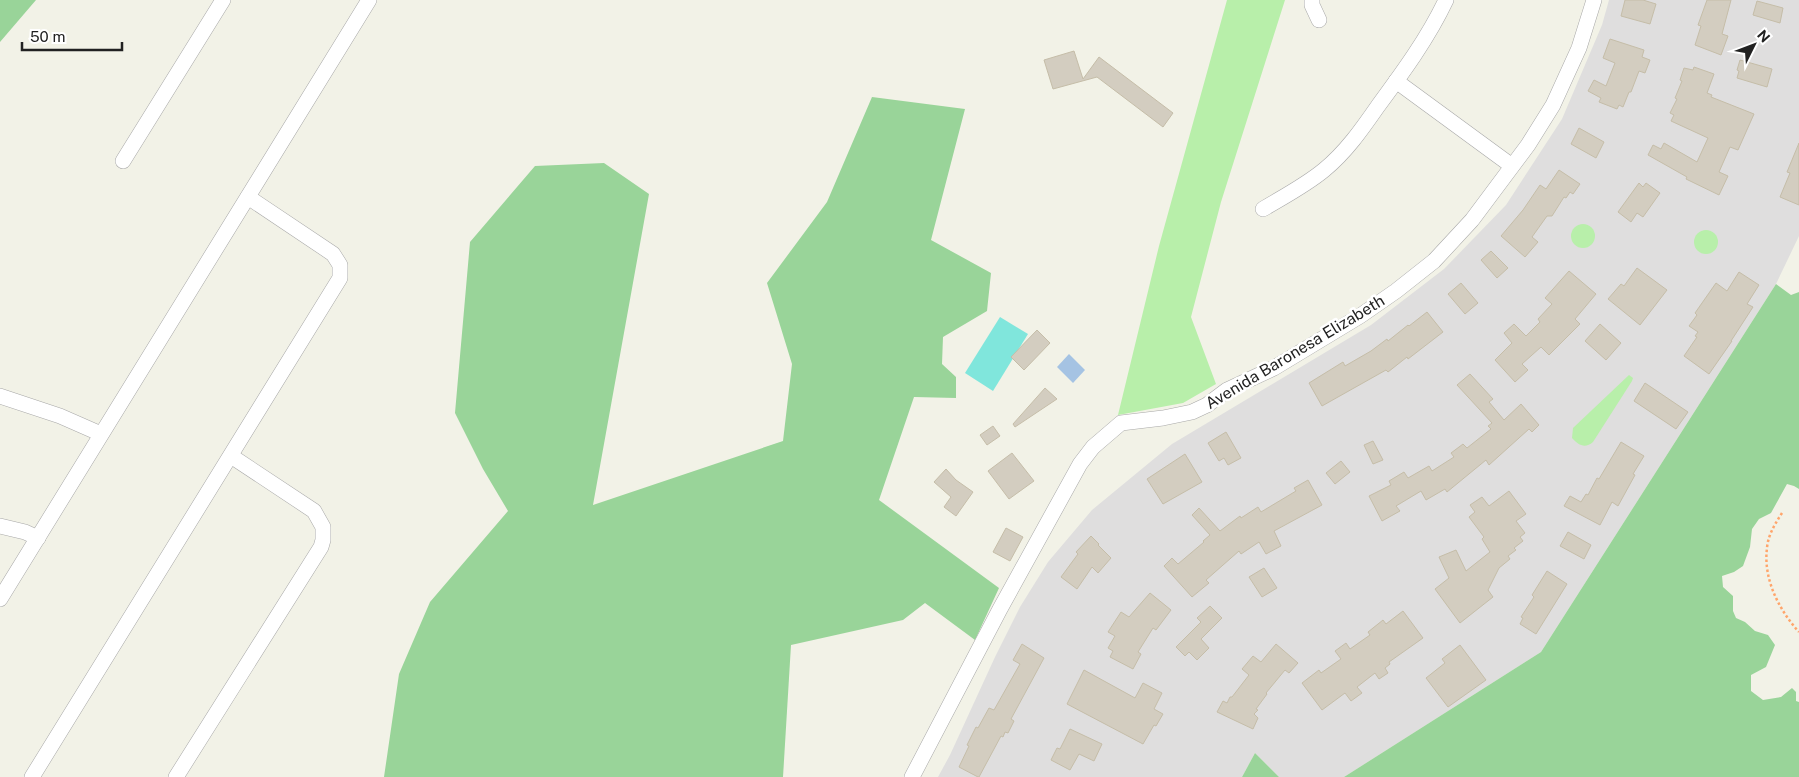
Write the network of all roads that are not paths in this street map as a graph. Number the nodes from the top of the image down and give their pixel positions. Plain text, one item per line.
1 (224, 0) edge
2 (369, 0) edge
3 (1312, 0) edge
4 (1446, 0) edge
5 (1594, 0) edge
6 (1319, 20) dead end
7 (1396, 81) junction
8 (123, 160) dead end
9 (1512, 166) junction
10 (248, 196) junction
11 (1263, 209) dead end
12 (0, 396) edge
13 (101, 434) junction
14 (230, 456) junction
15 (0, 526) edge
16 (38, 538) junction
17 (0, 599) edge
18 (32, 777) edge
19 (176, 777) edge
20 (912, 777) edge

1 - 8 street
2 - 10 street
3 - 6 street
4 - 7 street
5 - 9 street, Avenida Baronesa Elizabeth
7 - 9 street
7 - 11 street
9 - 20 street, Avenida Baronesa Elizabeth
10 - 13 street
10 - 14 street
12 - 13 street
13 - 16 street
14 - 18 street
14 - 19 street
15 - 16 street
16 - 17 street

